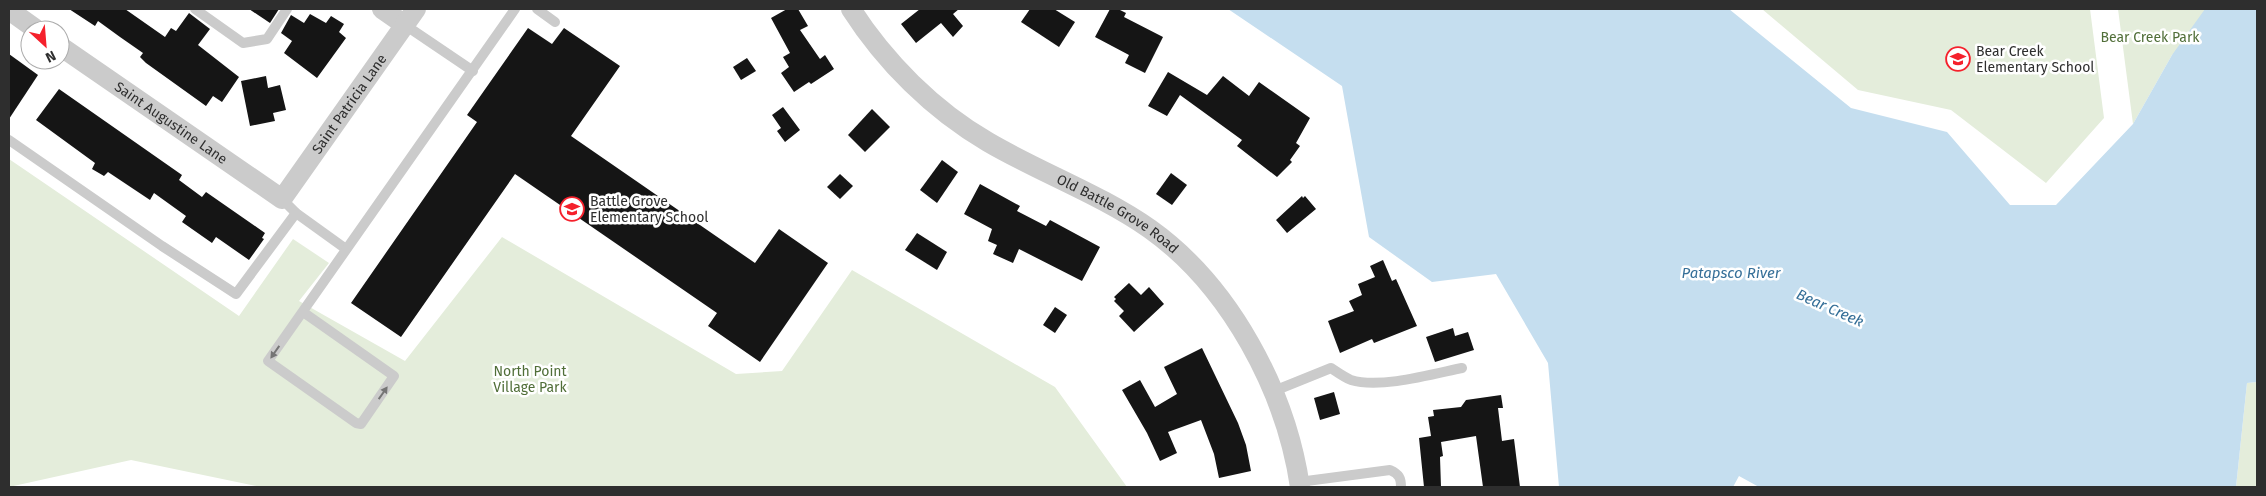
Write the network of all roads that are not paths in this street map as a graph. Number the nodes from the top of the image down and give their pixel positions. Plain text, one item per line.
1 (195, 9) edge
2 (288, 9) edge
3 (382, 9) edge
4 (515, 9) edge
5 (537, 9) edge
6 (851, 9) edge
7 (9, 10) edge
8 (410, 17) edge
9 (24, 20) edge
10 (555, 22) dead end
11 (70, 53) edge
12 (473, 71) junction
13 (9, 140) edge
14 (289, 206) junction
15 (346, 249) junction
16 (303, 312) junction
17 (1462, 368) dead end
18 (1274, 391) junction
19 (1299, 484) edge
20 (1401, 487) edge

1 - 2 lane
3 - 8 street
4 - 12 lane
5 - 10 lane
6 - 18 street, Old Battle Grove Road
7 - 9 street
8 - 12 lane
8 - 14 street, Saint Patricia Lane
11 - 14 street, Saint Augustine Lane
12 - 15 lane
13 - 14 lane
14 - 15 lane
15 - 16 lane
16 -> 16 lane
17 - 18 lane
18 - 19 street, Old Battle Grove Road
19 - 20 lane

